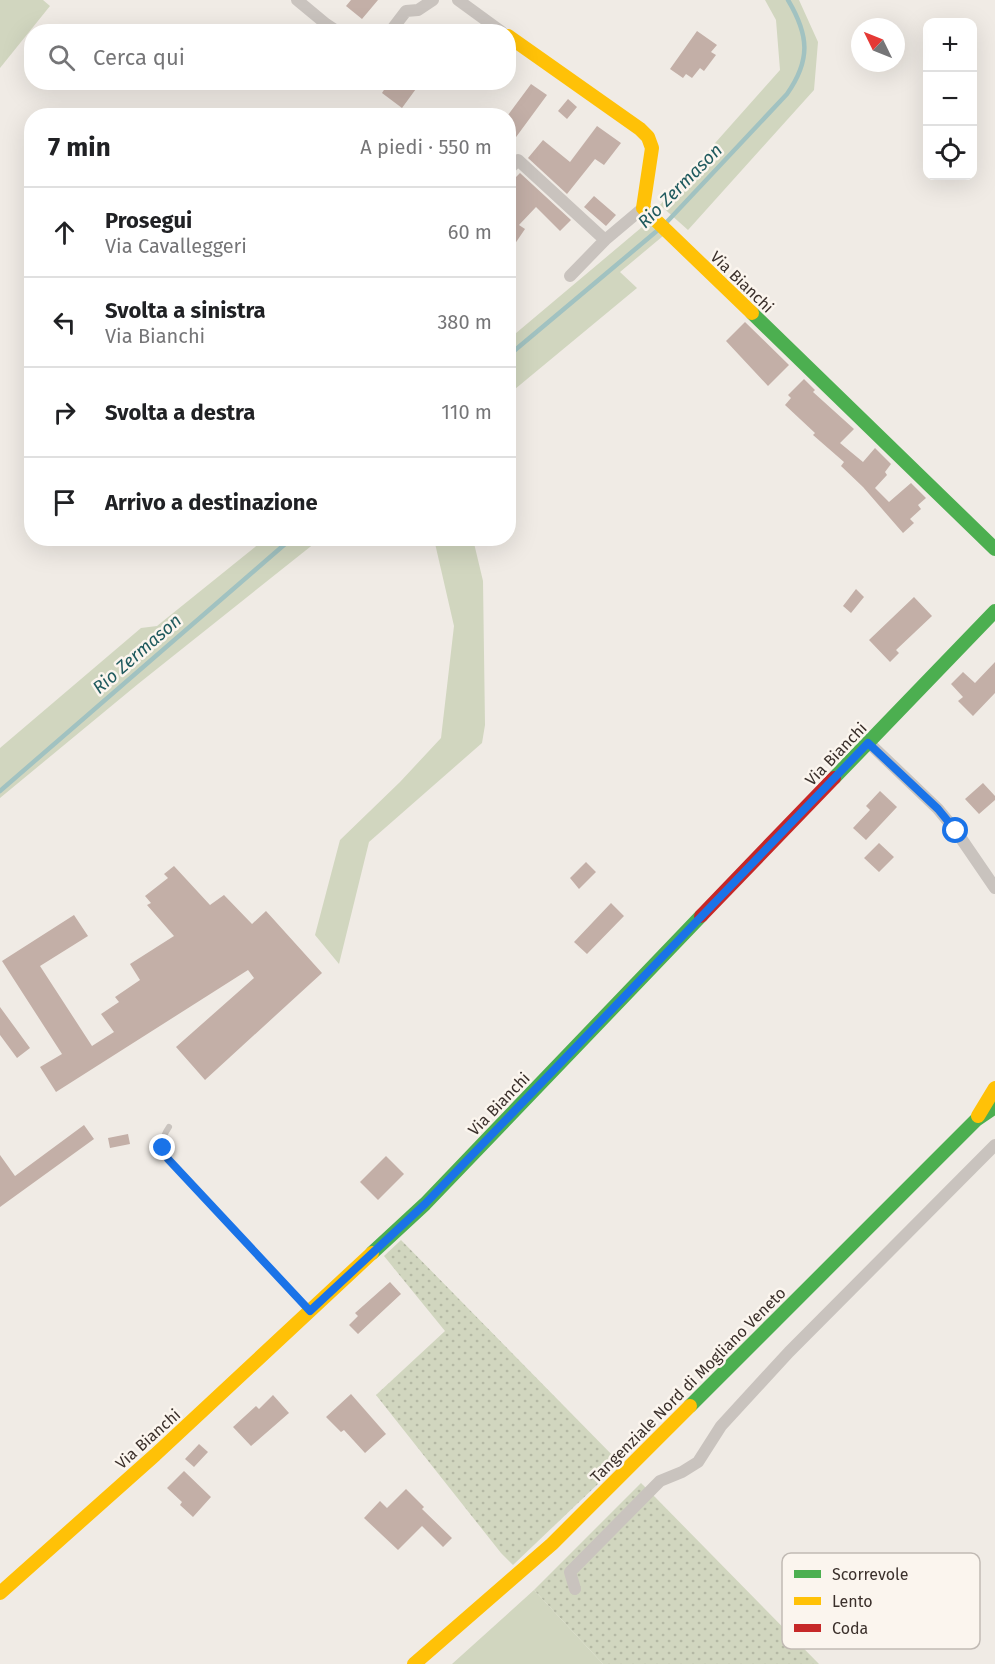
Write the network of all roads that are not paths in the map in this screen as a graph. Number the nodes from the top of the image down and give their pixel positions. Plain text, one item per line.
1 (297, 0) edge
2 (433, 0) edge
3 (458, 0) edge
4 (326, 24) edge
5 (396, 24) edge
6 (491, 24) edge
7 (516, 42) edge
8 (516, 162) edge
9 (647, 212) junction
10 (605, 240) junction
11 (570, 276) dead end
12 (995, 549) edge
13 (995, 611) edge
14 (868, 743) junction
15 (995, 888) edge
16 (995, 1088) edge
17 (995, 1107) edge
18 (976, 1120) junction
19 (168, 1127) dead end
20 (995, 1145) edge
21 (310, 1311) junction
22 (575, 1589) dead end
23 (0, 1593) edge
24 (414, 1664) edge

1 - 4 street
2 - 5 street
3 - 6 street
7 - 9 street
8 - 10 street
9 - 10 street
9 - 12 street, Via Bianchi
10 - 11 street
13 - 14 street, Via Bianchi
14 - 15 street
14 - 21 street, Via Bianchi
16 - 18 street
17 - 18 street
18 - 24 street, Tangenziale Nord di Mogliano Veneto
19 - 21 lane
20 - 22 street
21 - 23 street, Via Bianchi

